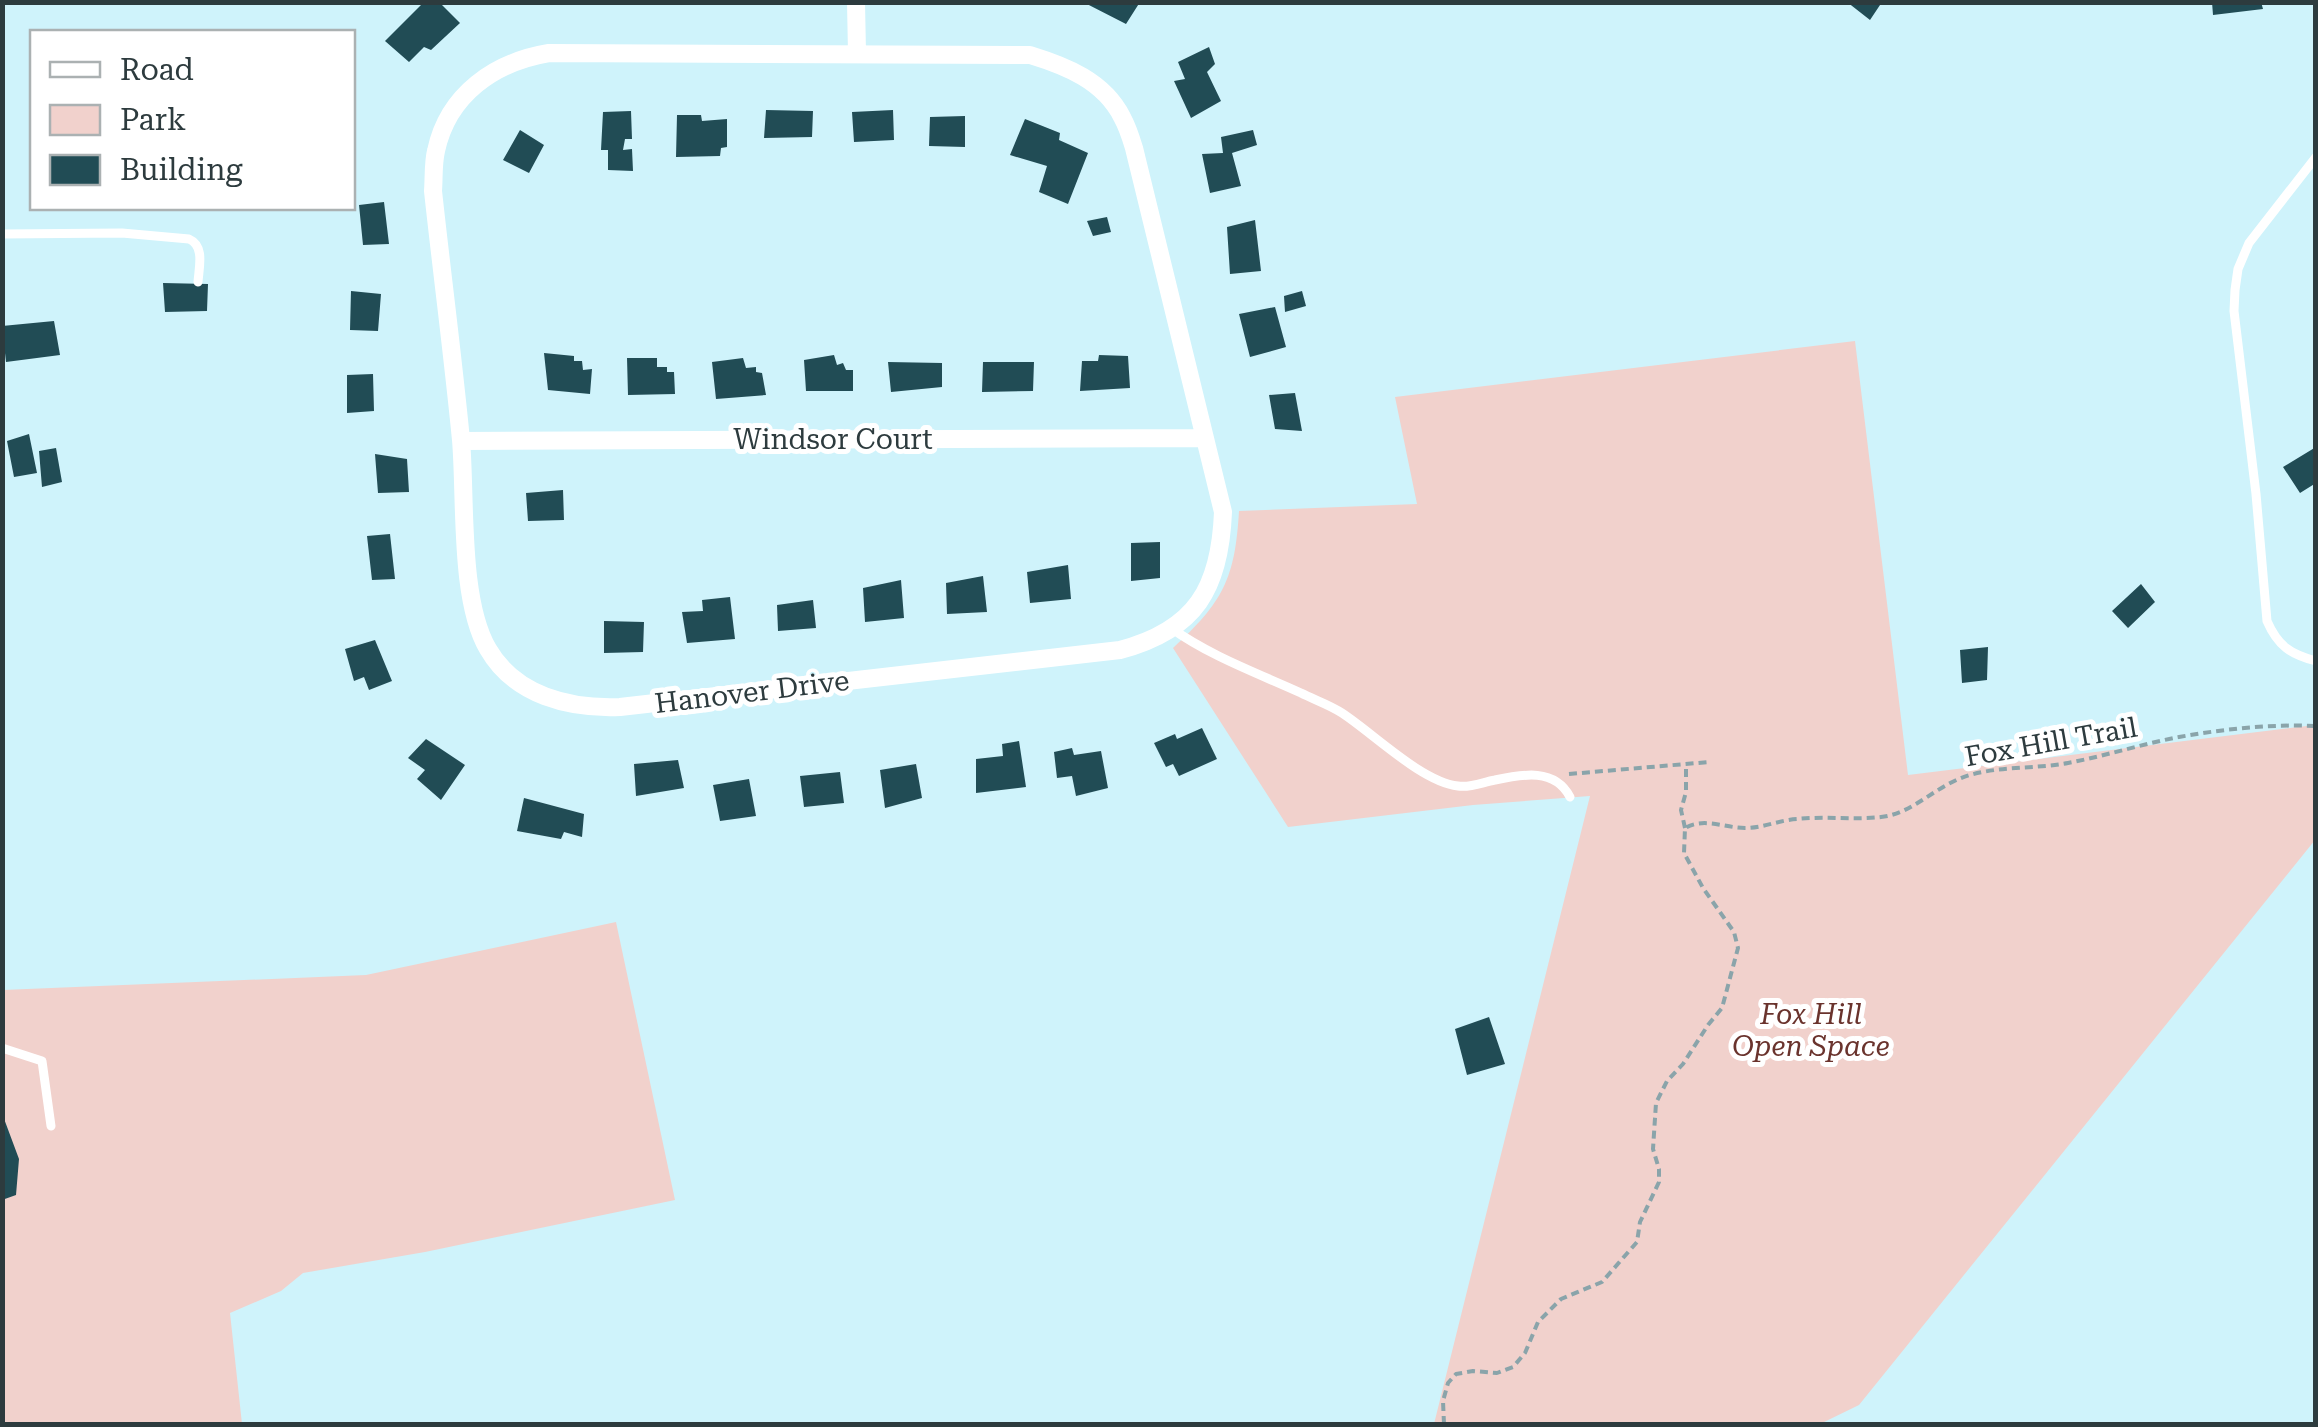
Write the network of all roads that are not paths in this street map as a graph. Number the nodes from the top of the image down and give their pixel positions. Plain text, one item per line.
1 (856, 2) edge
2 (856, 53) junction
3 (2316, 157) edge
4 (2, 234) edge
5 (198, 282) dead end
6 (1205, 438) junction
7 (461, 441) junction
8 (1171, 628) junction
9 (2316, 661) edge
10 (1570, 797) dead end
11 (2, 1048) edge
12 (51, 1126) dead end

1 - 2 street
2 - 6 street, Hanover Drive
2 - 7 street, Hanover Drive
3 - 9 lane
4 - 5 lane
6 - 7 street, Windsor Court
6 - 8 street, Hanover Drive
7 - 8 street, Hanover Drive
8 - 10 lane
11 - 12 lane

